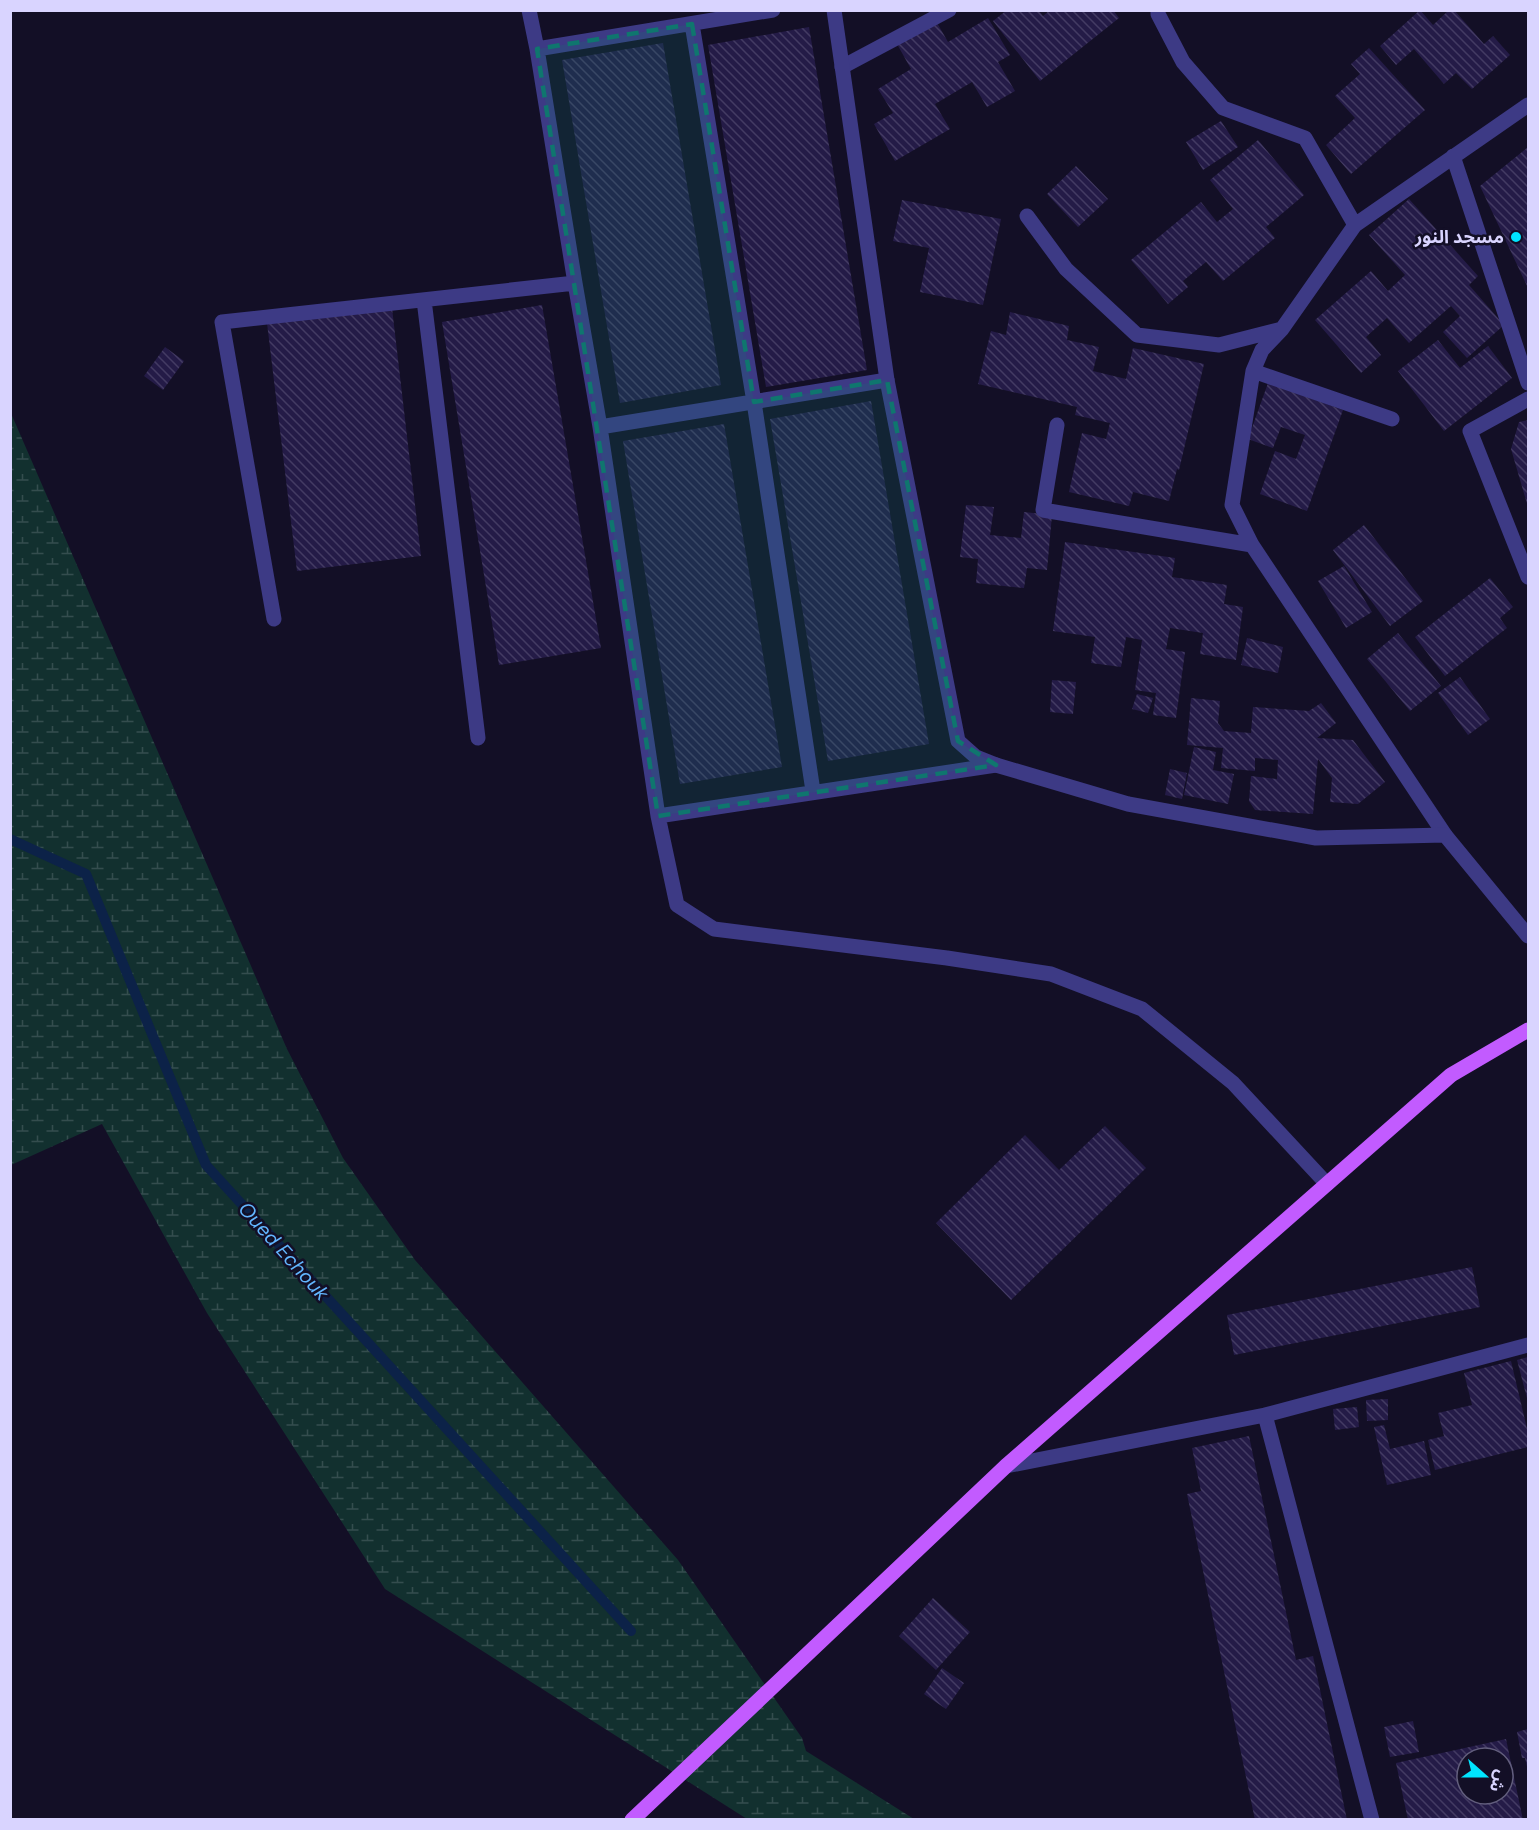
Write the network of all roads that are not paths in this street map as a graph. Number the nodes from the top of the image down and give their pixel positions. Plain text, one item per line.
1 (529, 10) edge
2 (773, 10) edge
3 (834, 10) edge
4 (949, 10) edge
5 (1158, 10) edge
6 (692, 24) junction
7 (537, 49) junction
8 (842, 67) junction
9 (1528, 105) edge
10 (1453, 156) junction
11 (1027, 216) dead end
12 (1355, 225) junction
13 (574, 283) junction
14 (424, 300) junction
15 (1282, 329) junction
16 (1254, 371) junction
17 (887, 380) junction
18 (1528, 383) edge
19 (1528, 399) edge
20 (754, 402) junction
21 (1392, 419) dead end
22 (1057, 425) dead end
23 (600, 427) junction
24 (1252, 545) junction
25 (1528, 577) edge
26 (274, 619) dead end
27 (478, 738) dead end
28 (996, 765) junction
29 (813, 791) junction
30 (658, 816) junction
31 (1445, 835) junction
32 (1528, 936) edge
33 (1528, 1030) edge
34 (1327, 1184) junction
35 (1528, 1345) edge
36 (1265, 1415) junction
37 (1006, 1466) junction
38 (632, 1820) edge
39 (1372, 1820) edge

1 - 7 street
2 - 6 street
3 - 8 street
4 - 8 street
5 - 12 street
6 - 7 street
6 - 20 street
7 - 13 street
8 - 17 street
9 - 10 street
10 - 12 street
10 - 18 street
11 - 15 street
12 - 15 street
13 - 14 street
13 - 23 street
14 - 26 street
14 - 27 street
15 - 16 street
16 - 21 street
16 - 24 street
17 - 20 street
17 - 28 street
19 - 25 street
20 - 23 street
20 - 29 street
22 - 24 street
23 - 30 street
24 - 31 street
28 - 29 street
28 - 31 street
29 - 30 street
30 - 34 street
31 - 32 street
33 - 34 main road
34 - 37 main road
35 - 36 street
36 - 37 street
36 - 39 street
37 - 38 main road

